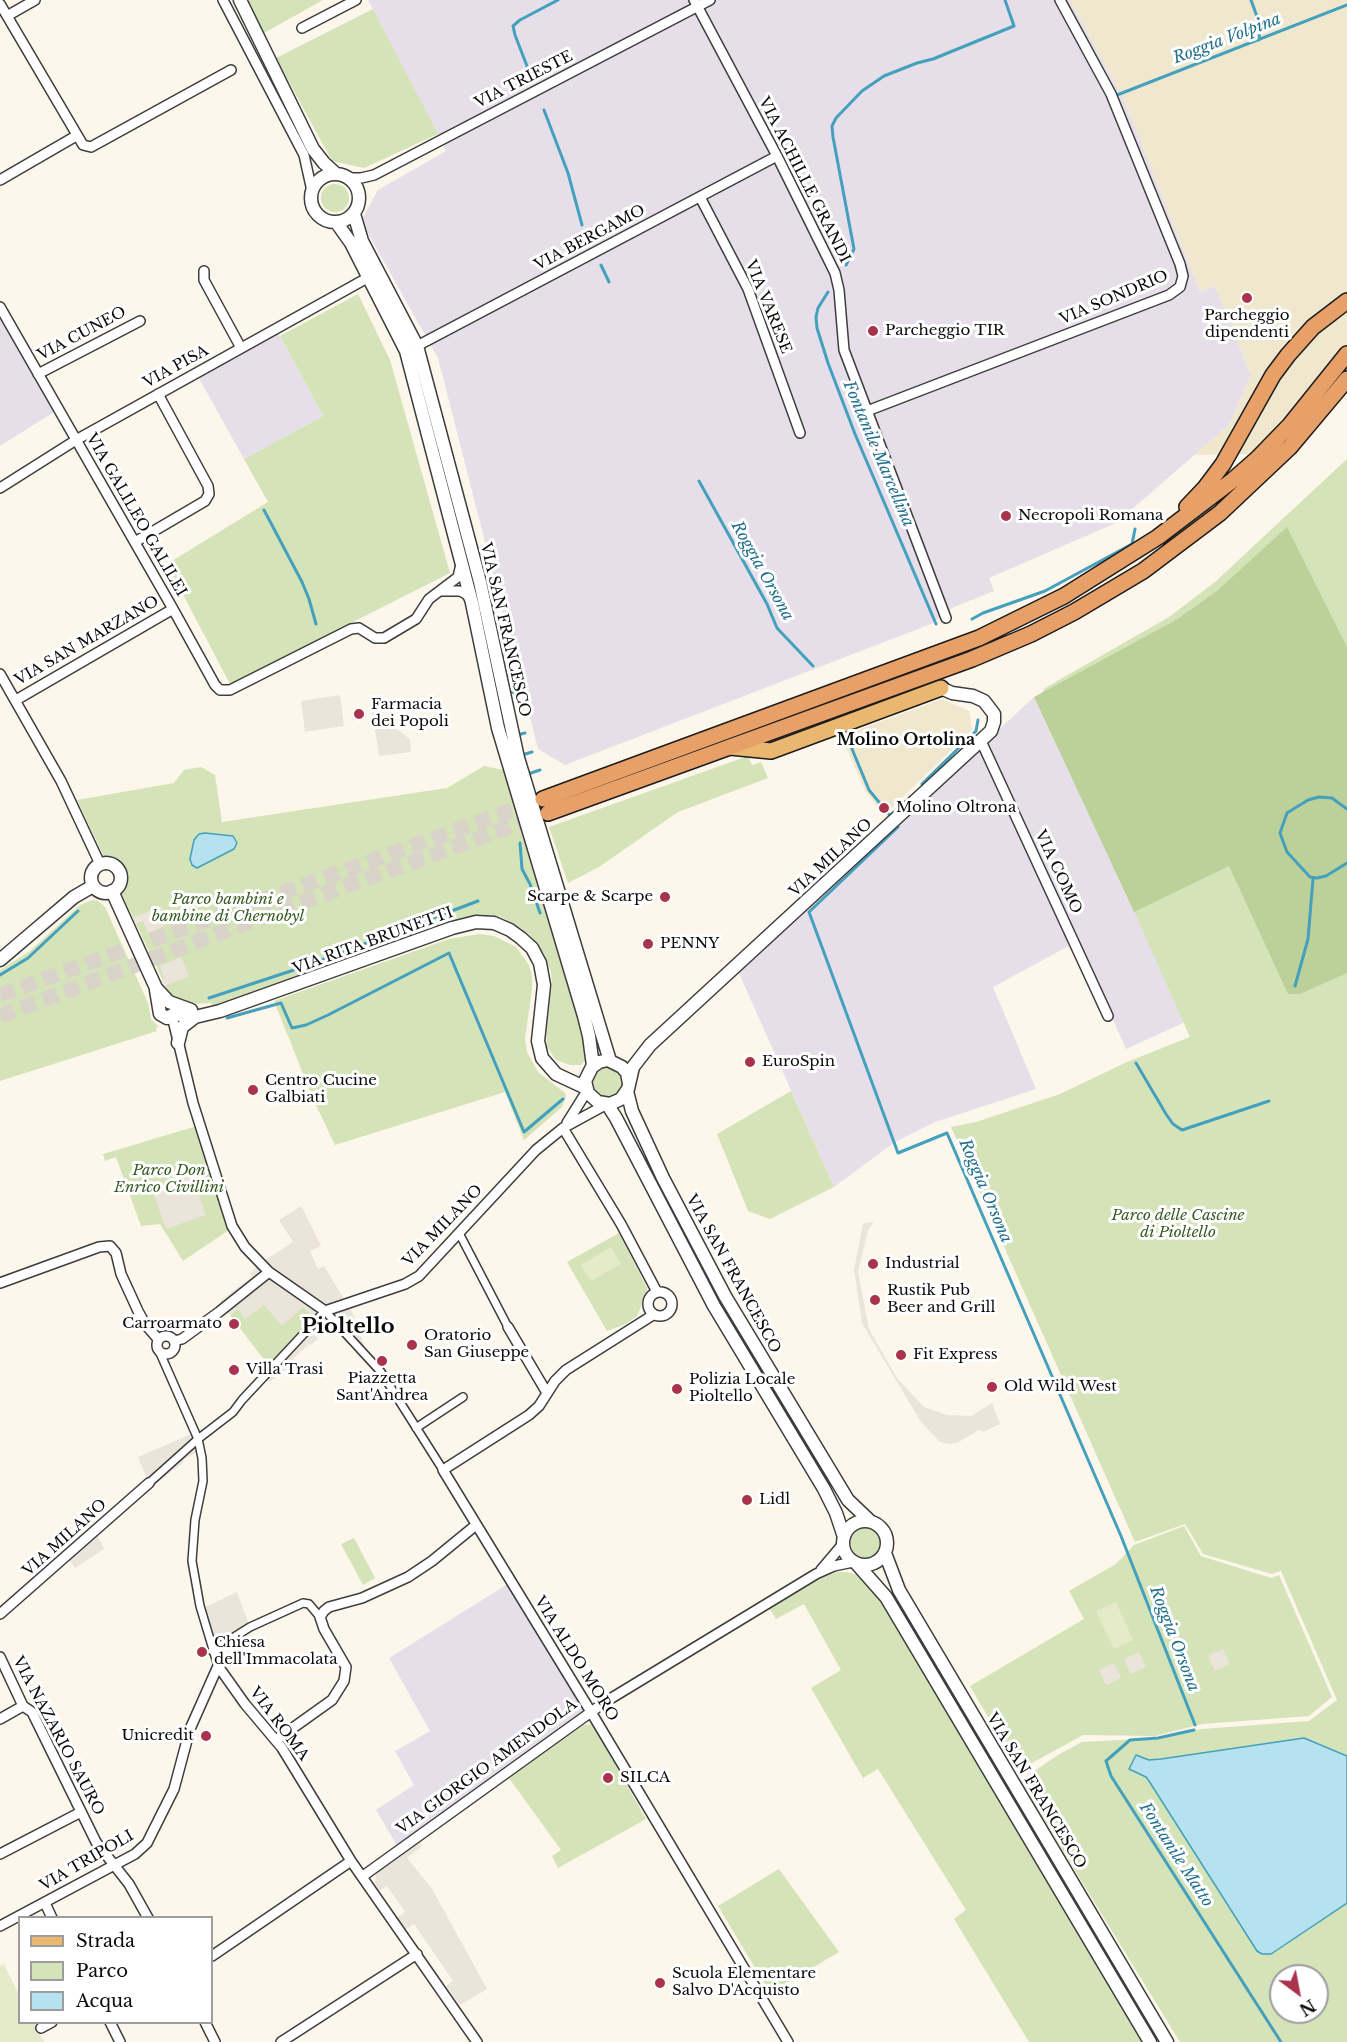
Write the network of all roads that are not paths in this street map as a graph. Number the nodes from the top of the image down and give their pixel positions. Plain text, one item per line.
1 (35, 0) edge
2 (224, 0) edge
3 (241, 0) edge
4 (356, 0) edge
5 (710, 0) edge
6 (1060, 0) edge
7 (695, 3) edge
8 (0, 4) edge
9 (7, 16) junction
10 (302, 28) dead end
11 (231, 70) dead end
12 (76, 136) junction
13 (312, 149) junction
14 (777, 156) junction
15 (336, 174) junction
16 (349, 178) junction
17 (0, 180) edge
18 (314, 186) junction
19 (700, 197) junction
20 (354, 214) junction
21 (336, 222) junction
22 (204, 271) dead end
23 (369, 277) junction
24 (1347, 301) edge
25 (0, 307) edge
26 (140, 321) dead end
27 (417, 346) junction
28 (241, 348) junction
29 (1347, 354) edge
30 (38, 374) junction
31 (1347, 380) edge
32 (158, 394) junction
33 (867, 411) junction
34 (800, 433) dead end
35 (76, 441) junction
36 (0, 488) edge
37 (135, 542) junction
38 (461, 563) junction
39 (440, 591) junction
40 (472, 603) junction
41 (173, 609) junction
42 (946, 618) dead end
43 (0, 674) edge
44 (941, 688) joint
45 (16, 700) junction
46 (770, 716) junction
47 (981, 741) junction
48 (730, 747) junction
49 (100, 864) junction
50 (93, 886) junction
51 (112, 891) junction
52 (0, 960) edge
53 (168, 1010) junction
54 (201, 1016) junction
55 (1108, 1016) dead end
56 (178, 1044) junction
57 (650, 1045) junction
58 (613, 1062) junction
59 (546, 1064) junction
60 (590, 1068) junction
61 (628, 1087) junction
62 (586, 1090) junction
63 (607, 1104) junction
64 (564, 1128) junction
65 (459, 1233) junction
66 (269, 1272) junction
67 (0, 1283) edge
68 (657, 1292) junction
69 (325, 1311) junction
70 (653, 1315) junction
71 (508, 1327) joint
72 (158, 1339) junction
73 (174, 1341) junction
74 (160, 1353) junction
75 (547, 1393) junction
76 (463, 1397) dead end
77 (416, 1428) junction
78 (198, 1439) junction
79 (443, 1470) junction
80 (149, 1483) joint
81 (870, 1521) junction
82 (476, 1525) junction
83 (843, 1540) junction
84 (885, 1553) junction
85 (855, 1562) junction
86 (816, 1574) junction
87 (0, 1614) edge
88 (320, 1617) junction
89 (212, 1651) junction
90 (0, 1658) edge
91 (218, 1666) junction
92 (23, 1706) junction
93 (591, 1712) junction
94 (0, 1719) edge
95 (276, 1740) junction
96 (81, 1812) junction
97 (0, 1854) edge
98 (351, 1861) junction
99 (115, 1865) junction
100 (363, 1876) junction
101 (45, 1903) junction
102 (52, 1916) edge
103 (147, 1916) edge
104 (1, 1923) edge
105 (417, 1954) junction
106 (213, 1955) edge
107 (48, 2024) edge
108 (111, 2024) edge
109 (206, 2024) edge
110 (41, 2028) dead end
111 (294, 2039) edge
112 (786, 2039) edge
113 (120, 2042) edge
114 (215, 2042) edge
115 (281, 2042) edge
116 (477, 2042) edge
117 (774, 2042) edge
118 (1150, 2042) edge
119 (1167, 2042) edge

1 - 9 street
2 - 18 street
3 - 13 street
4 - 10 street
5 - 7 street, VIA TRIESTE
6 - 33 street, VIA SONDRIO
7 - 14 street, VIA ACHILLE GRANDI
7 - 16 street, VIA TRIESTE
8 - 9 street
9 - 12 street
11 - 12 street
12 - 17 street
13 - 15 street
13 - 18 street
14 - 19 street, VIA BERGAMO
14 - 33 street, VIA ACHILLE GRANDI
15 - 16 street
15 - 18 street
16 - 20 street
18 - 21 street
19 - 27 street, VIA BERGAMO
19 - 34 street, VIA VARESE
20 - 21 street
20 - 27 street, VIA SAN FRANCESCO
21 - 23 street, VIA SAN FRANCESCO
22 - 28 street
23 - 28 street, VIA PISA
23 - 38 street, VIA SAN FRANCESCO
24 - 46 highway
25 - 30 street, VIA GALILEO GALILEI
26 - 30 street, VIA CUNEO
27 - 58 street, VIA SAN FRANCESCO
28 - 32 street, VIA PISA
29 - 46 highway
30 - 35 street, VIA GALILEO GALILEI
31 - 48 highway
32 - 35 street, VIA PISA
32 - 37 street
33 - 42 street, VIA ACHILLE GRANDI
35 - 36 street, VIA PISA
35 - 37 street, VIA GALILEO GALILEI
37 - 41 street, VIA GALILEO GALILEI
38 - 39 street
38 - 40 street, VIA SAN FRANCESCO
39 - 40 street
39 - 41 street, VIA GALILEO GALILEI
40 - 60 street, VIA SAN FRANCESCO
41 - 45 street, VIA SAN MARZANO
43 - 45 street
44 - 47 street, VIA MILANO
44 - 48 main road
45 - 49 street
46 - 48 highway
47 - 55 street, VIA COMO
47 - 57 street, VIA MILANO
49 - 50 street
49 - 51 street
50 - 51 street
50 - 52 street
51 - 53 street
53 - 54 street, VIA RITA BRUNETTI
53 - 56 street
54 - 56 street
54 - 59 street, VIA RITA BRUNETTI
56 - 66 street
57 - 58 street, VIA MILANO
57 - 61 street, VIA MILANO
58 - 60 street
58 - 61 street
59 - 60 street
59 - 62 street
60 - 62 street
61 - 63 street
61 - 81 street, VIA SAN FRANCESCO
62 - 63 street
62 - 64 street, VIA MILANO
63 - 64 street, VIA MILANO
63 - 83 street, VIA SAN FRANCESCO
64 - 65 street, VIA MILANO
64 - 68 street
65 - 69 street, VIA MILANO
65 - 71 street
66 - 69 street
66 - 73 street
67 - 72 street
68 - 70 street
68 - 70 street
69 - 77 street, VIA ALDO MORO
69 - 78 street, VIA MILANO
70 - 75 street
71 - 75 street
72 - 73 street
72 - 74 street
73 - 74 street
74 - 78 street, VIA ROMA
75 - 79 street
76 - 77 street
77 - 79 street, VIA ALDO MORO
78 - 80 street, VIA MILANO
78 - 89 street, VIA ROMA
79 - 82 street, VIA ALDO MORO
80 - 87 street, VIA MILANO
81 - 83 street
81 - 84 street
82 - 88 street
82 - 93 street, VIA ALDO MORO
83 - 85 street
83 - 86 street, VIA GIORGIO AMENDOLA
84 - 85 street
84 - 119 street, VIA SAN FRANCESCO
85 - 86 street, VIA GIORGIO AMENDOLA
85 - 118 street, VIA SAN FRANCESCO
86 - 93 street, VIA GIORGIO AMENDOLA
88 - 89 street
88 - 95 street
89 - 91 street, VIA ROMA
90 - 92 street, VIA NAZARIO SAURO
91 - 95 street, VIA ROMA
91 - 99 street, VIA TRIPOLI
92 - 94 street
92 - 96 street, VIA NAZARIO SAURO
93 - 100 street, VIA GIORGIO AMENDOLA
93 - 112 street, VIA ALDO MORO
95 - 98 street, VIA ROMA
96 - 97 street
96 - 99 street, VIA NAZARIO SAURO
98 - 100 street, VIA ROMA
98 - 106 street
99 - 101 street, VIA TRIPOLI
99 - 103 street, VIA NAZARIO SAURO
100 - 105 street, VIA ROMA
101 - 102 street
101 - 104 street, VIA TRIPOLI
105 - 111 street
105 - 116 street, VIA ROMA
107 - 110 street
108 - 113 street
109 - 114 street
111 - 115 street
112 - 117 street

